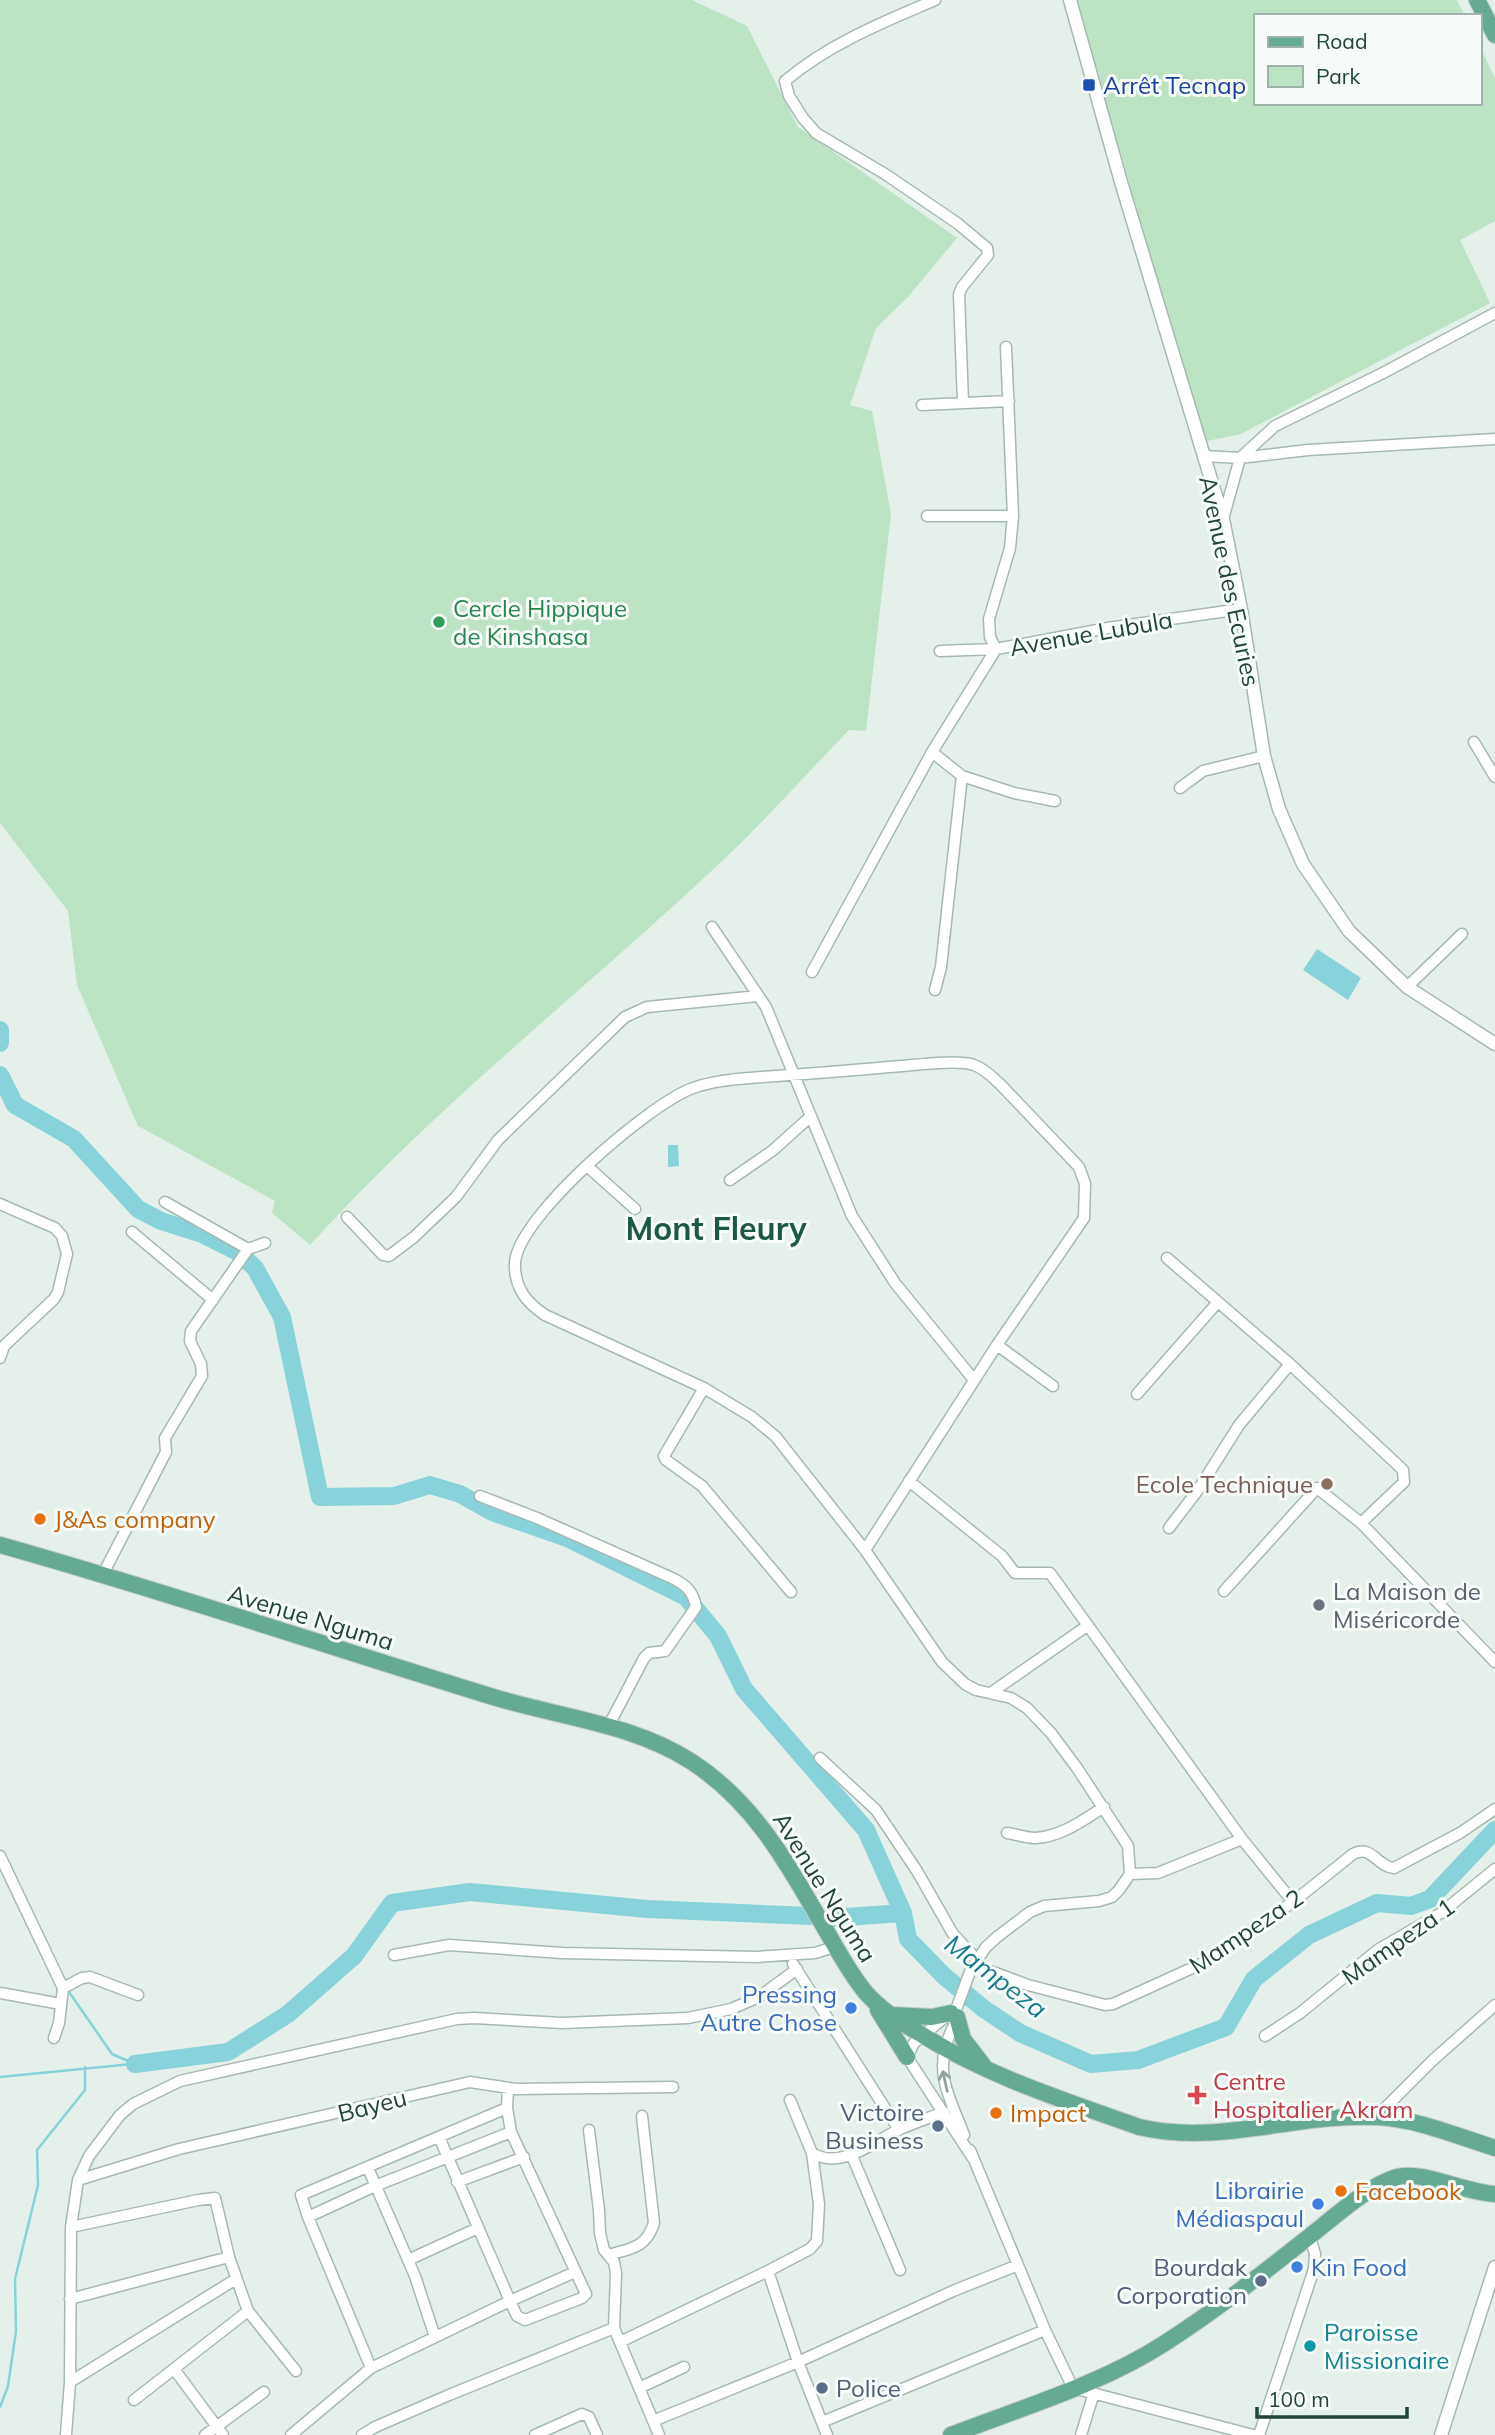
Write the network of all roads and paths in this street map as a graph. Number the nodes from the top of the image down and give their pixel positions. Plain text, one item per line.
1 (935, 0) edge
2 (1070, 0) edge
3 (1477, 0) edge
4 (1495, 35) edge
5 (1495, 313) edge
6 (1006, 347) dead end
7 (1009, 401) junction
8 (963, 403) junction
9 (922, 405) dead end
10 (1495, 439) edge
11 (1204, 456) junction
12 (1240, 458) junction
13 (927, 516) dead end
14 (1013, 516) junction
15 (1223, 519) junction
16 (1241, 608) junction
17 (996, 649) junction
18 (940, 652) dead end
19 (1474, 742) dead end
20 (932, 752) junction
21 (1264, 756) junction
22 (1491, 761) edge
23 (962, 776) junction
24 (1495, 777) edge
25 (1180, 788) dead end
26 (1055, 801) dead end
27 (712, 927) dead end
28 (1462, 933) dead end
29 (812, 972) dead end
30 (1407, 987) junction
31 (935, 990) dead end
32 (758, 996) junction
33 (1495, 1044) edge
34 (792, 1075) junction
35 (810, 1117) junction
36 (587, 1166) junction
37 (730, 1180) dead end
38 (165, 1202) dead end
39 (0, 1204) edge
40 (635, 1209) dead end
41 (347, 1217) dead end
42 (132, 1232) dead end
43 (265, 1243) dead end
44 (247, 1252) junction
45 (1167, 1258) dead end
46 (214, 1300) junction
47 (1218, 1302) junction
48 (2, 1345) edge
49 (997, 1345) junction
50 (0, 1357) edge
51 (1290, 1364) junction
52 (974, 1380) junction
53 (1053, 1386) dead end
54 (704, 1388) junction
55 (1137, 1394) dead end
56 (909, 1481) junction
57 (480, 1496) dead end
58 (1362, 1523) junction
59 (1169, 1528) dead end
60 (0, 1545) edge
61 (865, 1550) junction
62 (102, 1576) junction
63 (1224, 1591) dead end
64 (791, 1592) dead end
65 (1087, 1626) junction
66 (1495, 1662) edge
67 (992, 1692) junction
68 (608, 1727) junction
69 (820, 1758) dead end
70 (1104, 1807) junction
71 (1495, 1810) edge
72 (1007, 1833) dead end
73 (1242, 1839) junction
74 (0, 1856) edge
75 (1495, 1868) edge
76 (1130, 1874) junction
77 (1293, 1902) junction
78 (834, 1947) junction
79 (394, 1955) dead end
80 (789, 1956) junction
81 (973, 1966) junction
82 (797, 1969) junction
83 (68, 1986) junction
84 (0, 1993) edge
85 (138, 1995) dead end
86 (869, 1996) junction
87 (61, 2004) junction
88 (1495, 2005) edge
89 (956, 2011) junction
90 (890, 2015) junction
91 (922, 2036) junction
92 (1265, 2036) dead end
93 (54, 2038) dead end
94 (945, 2049) junction
95 (907, 2057) junction
96 (987, 2069) junction
97 (673, 2087) dead end
98 (508, 2088) junction
99 (790, 2100) dead end
100 (507, 2108) junction
101 (944, 2112) junction
102 (642, 2116) dead end
103 (1376, 2117) junction
104 (589, 2130) dead end
105 (899, 2130) junction
106 (511, 2132) junction
107 (439, 2137) junction
108 (1495, 2148) edge
109 (812, 2153) junction
110 (852, 2156) junction
111 (447, 2157) junction
112 (524, 2157) junction
113 (972, 2157) junction
114 (368, 2168) junction
115 (78, 2180) junction
116 (457, 2182) junction
117 (375, 2186) junction
118 (1495, 2194) edge
119 (308, 2217) junction
120 (71, 2227) junction
121 (478, 2228) junction
122 (1310, 2236) junction
123 (610, 2255) junction
124 (229, 2258) junction
125 (408, 2260) junction
126 (1018, 2265) junction
127 (1495, 2267) edge
128 (900, 2270) dead end
129 (575, 2272) junction
130 (768, 2272) junction
131 (236, 2278) junction
132 (70, 2299) junction
133 (510, 2301) junction
134 (248, 2311) junction
135 (614, 2328) junction
136 (1045, 2330) junction
137 (435, 2337) junction
138 (620, 2342) junction
139 (798, 2362) junction
140 (684, 2367) dead end
141 (371, 2368) junction
142 (174, 2369) junction
143 (296, 2371) dead end
144 (70, 2382) junction
145 (639, 2388) junction
146 (1073, 2388) junction
147 (264, 2392) dead end
148 (1094, 2393) junction
149 (134, 2400) dead end
150 (653, 2421) junction
151 (822, 2422) junction
152 (220, 2430) edge
153 (66, 2435) edge
154 (205, 2435) edge
155 (291, 2435) edge
156 (362, 2435) edge
157 (535, 2435) edge
158 (597, 2435) edge
159 (659, 2435) edge
160 (827, 2435) edge
161 (951, 2435) edge
162 (1081, 2435) edge
163 (1253, 2435) edge
164 (1259, 2435) edge
165 (1441, 2435) edge

1 - 8 street
2 - 11 street, Avenue des Ecuries
3 - 4 main road
5 - 12 street
6 - 7 street
7 - 8 street
7 - 14 street
8 - 9 street
10 - 12 street
11 - 12 street
11 - 15 street, Avenue des Ecuries
12 - 15 street
13 - 14 street
14 - 17 street
15 - 16 street, Avenue des Ecuries
16 - 17 street, Avenue Lubula
16 - 21 street, Avenue des Ecuries
17 - 18 street, Avenue Lubula
17 - 20 street
19 - 22 street
20 - 23 street
20 - 29 street
21 - 25 street
21 - 30 street, Avenue des Ecuries
22 - 24 street
23 - 26 street
23 - 31 street
27 - 32 street
28 - 30 street
30 - 33 street, Avenue des Ecuries
32 - 34 street
32 - 41 street
34 - 35 street
34 - 36 street
34 - 49 street
35 - 37 street
35 - 52 street
36 - 40 street
36 - 54 street
38 - 44 street
39 - 48 street
42 - 46 street
43 - 44 street
44 - 46 street
45 - 47 street
46 - 62 street
47 - 51 street
47 - 55 street
48 - 50 street
49 - 52 street
49 - 53 street
51 - 58 street
51 - 59 street
52 - 56 street
54 - 61 street
54 - 64 street
56 - 61 street
56 - 65 street
57 - 68 street
58 - 63 street
58 - 66 street
60 - 62 main road, Avenue Nguma
61 - 67 street
62 - 68 main road, Avenue Nguma
65 - 67 street
65 - 73 street
67 - 70 street
68 - 78 main road, Avenue Nguma
69 - 81 street
70 - 72 street
70 - 76 street
71 - 77 street, Mampeza 2
73 - 76 street
73 - 77 street
74 - 83 street
75 - 92 street, Mampeza 1
76 - 81 street
77 - 81 street, Mampeza 2
78 - 80 street
78 - 86 main road, Avenue Nguma
79 - 80 street
80 - 82 street
81 - 89 street
82 - 105 street
82 - 115 street
83 - 85 street
83 - 87 street
84 - 87 street
86 - 90 main road, Avenue Nguma
86 - 95 main road
87 - 93 street
88 - 103 street
89 - 90 main road
89 - 91 street
89 - 94 street
89 - 96 main road
90 - 91 main road, Avenue Nguma
91 - 94 main road, Avenue Nguma
91 - 95 street
94 - 96 main road, Avenue Nguma
113 -> 94 street
95 - 101 street
96 - 103 main road, Avenue Nguma
97 - 98 street, Bayeu
98 - 100 street
98 - 115 street, Bayeu
99 - 109 street
100 - 106 street
100 - 107 street
101 - 105 street
101 - 113 street
102 - 123 street
103 - 108 main road, Avenue Nguma
104 - 123 street
105 - 110 street
106 - 111 street
106 - 112 street
107 - 111 street
107 - 114 street
109 - 110 street
109 - 130 street
110 - 128 street
111 - 116 street
111 - 117 street
112 - 116 street
112 - 129 street
113 - 126 street
114 - 117 street
114 - 119 street
115 - 120 street
116 - 121 street
117 - 119 street
117 - 125 street
118 - 122 main road
119 - 141 street
120 - 124 street
120 - 132 street
121 - 125 street
121 - 133 street
122 - 146 main road
122 - 164 street
123 - 135 street
124 - 131 street
124 - 132 street
125 - 137 street
126 - 136 street
126 - 139 street
127 - 165 street
129 - 133 street
129 - 133 street
130 - 138 street
130 - 139 street
131 - 134 street
131 - 144 street
132 - 144 street
133 - 137 street
134 - 142 street
134 - 143 street
135 - 138 street
135 - 156 street
136 - 146 street
136 - 151 street
137 - 141 street
138 - 145 street
139 - 150 street
139 - 151 street
140 - 145 street
141 - 155 street
142 - 149 street
142 - 152 street
144 - 153 street
145 - 150 street
146 - 148 street
146 - 161 main road
147 - 152 street
148 - 162 street
148 - 163 street
150 - 159 street
151 - 160 street
152 - 154 street
157 - 158 street

